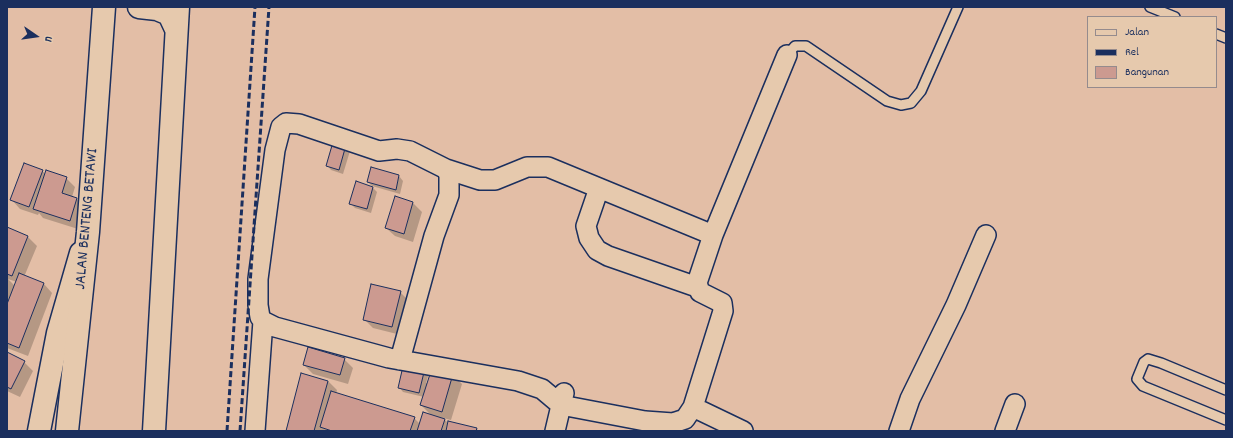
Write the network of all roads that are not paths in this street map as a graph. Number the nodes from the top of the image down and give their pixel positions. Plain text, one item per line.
1 (131, 7) edge
2 (139, 7) edge
3 (178, 7) edge
4 (958, 7) edge
5 (1150, 7) edge
6 (104, 15) edge
7 (1172, 16) edge
8 (176, 29) junction
9 (787, 54) joint
10 (446, 169) junction
11 (599, 188) junction
12 (88, 232) junction
13 (713, 235) junction
14 (986, 235) dead end
15 (697, 287) junction
16 (263, 321) junction
17 (400, 360) junction
18 (1226, 390) edge
19 (563, 398) junction
20 (1015, 404) dead end
21 (693, 407) junction
22 (1226, 420) edge
23 (631, 425) edge
24 (39, 431) edge
25 (67, 431) edge
26 (154, 431) edge
27 (255, 431) edge
28 (555, 431) edge
29 (743, 431) edge
30 (899, 431) edge
31 (1005, 431) edge

1 - 6 main road
2 - 8 main road
3 - 8 main road
4 - 9 lane
5 - 7 lane
6 - 12 main road, JALAN BENTENG BETAWI
8 - 26 main road
9 - 13 street
10 - 11 street
10 - 16 street
10 - 17 street
11 - 13 street
11 - 15 street
12 - 24 main road
12 - 25 main road, JALAN BENTENG BETAWI
13 - 15 street
14 - 30 street
15 - 21 street
16 - 17 street
16 - 27 street
17 - 19 street
18 - 22 lane
19 - 23 street
19 - 28 street
20 - 31 street
21 - 23 street
21 - 29 street

